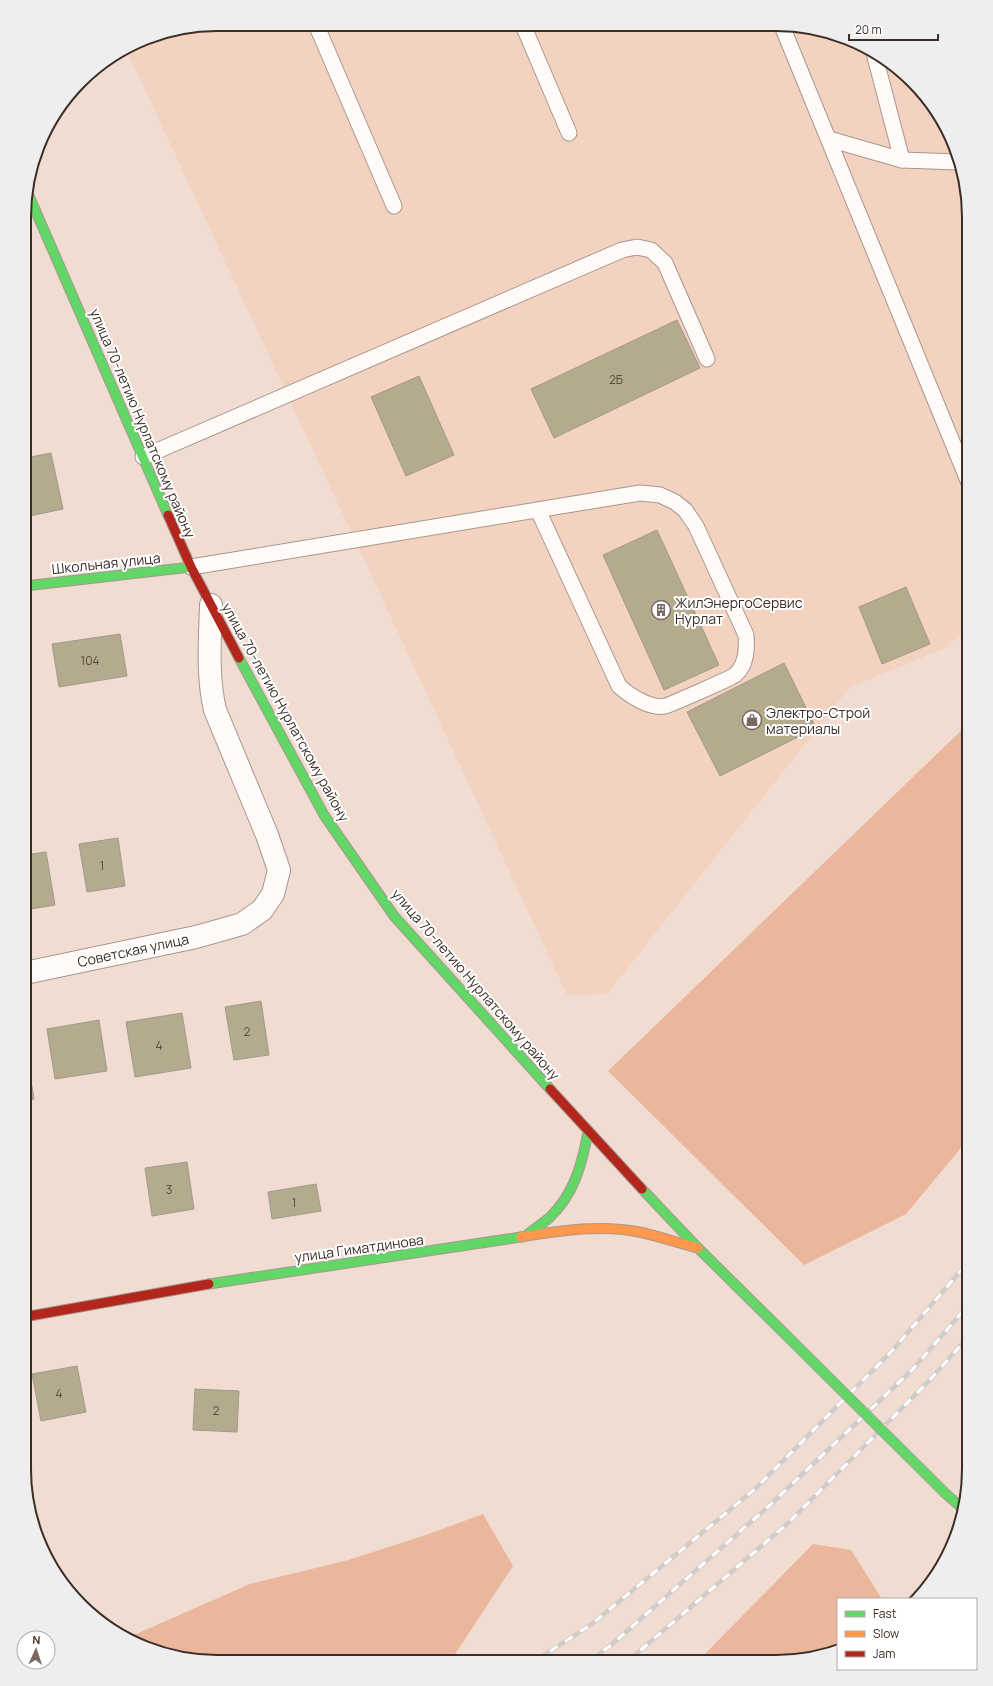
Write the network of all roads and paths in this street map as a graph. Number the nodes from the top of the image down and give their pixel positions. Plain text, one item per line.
1 (323, 31) edge
2 (526, 31) edge
3 (784, 31) edge
4 (876, 60) edge
5 (569, 133) dead end
6 (829, 139) junction
7 (902, 160) junction
8 (954, 162) edge
9 (32, 202) edge
10 (394, 206) dead end
11 (707, 359) dead end
12 (143, 457) junction
13 (962, 465) edge
14 (538, 510) junction
15 (190, 567) junction
16 (31, 585) edge
17 (211, 605) junction
18 (31, 972) edge
19 (588, 1132) junction
20 (525, 1237) junction
21 (698, 1248) junction
22 (31, 1316) edge
23 (958, 1505) edge

1 - 10 lane
2 - 5 lane
3 - 6 lane
4 - 7 lane
6 - 7 lane
6 - 13 lane
7 - 8 lane
9 - 12 main road, улица 70-летию Нурлатскому району
11 - 12 lane
12 - 15 main road, улица 70-летию Нурлатскому району
14 - 14 lane
14 - 15 lane
15 - 16 main road, Школьная улица
15 - 17 main road, улица 70-летию Нурлатскому району
17 - 18 street, Советская улица
17 - 19 main road, улица 70-летию Нурлатскому району
19 - 20 main road
19 - 21 main road, улица 70-летию Нурлатскому району
20 - 21 main road, улица Гиматдинова
20 - 22 main road, улица Гиматдинова
21 - 23 main road, улица 70-летию Нурлатскому району, bridge

